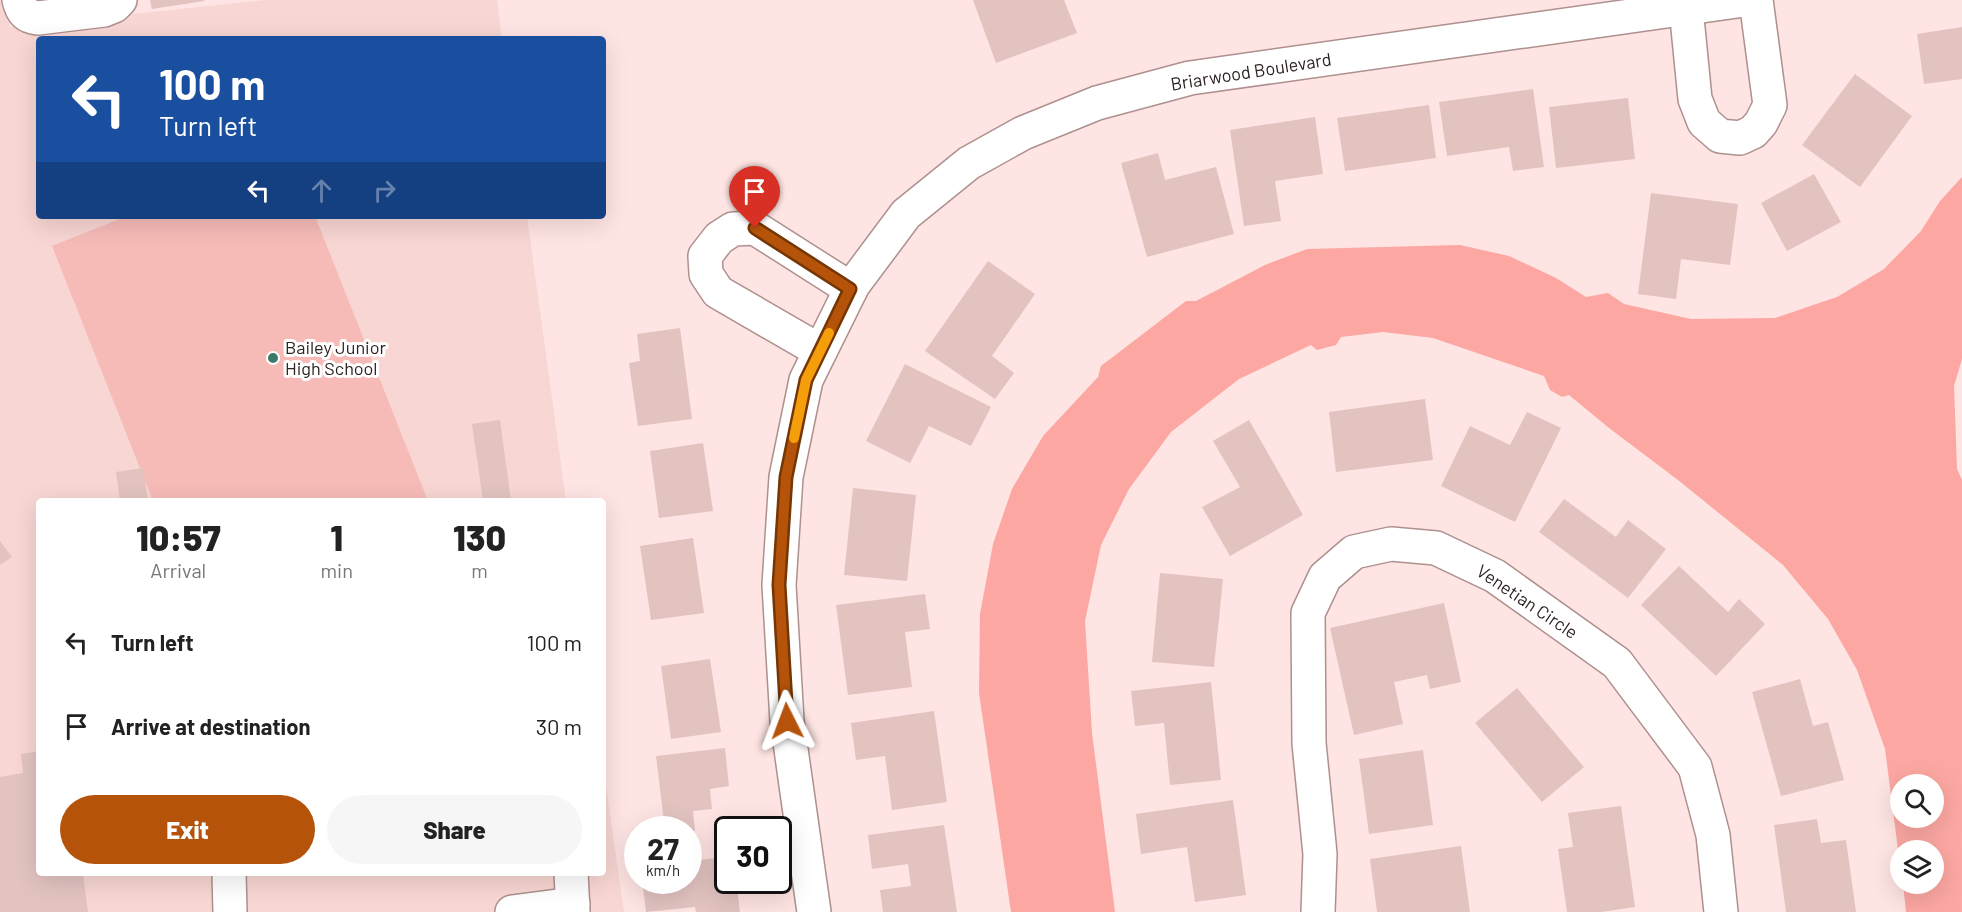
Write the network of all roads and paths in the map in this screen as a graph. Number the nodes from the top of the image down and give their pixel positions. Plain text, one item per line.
1 (19, 0) edge
2 (120, 0) edge
3 (1744, 0) edge
4 (1755, 0) edge
5 (1686, 8) junction
6 (850, 289) junction
7 (820, 351) junction
8 (229, 876) edge
9 (573, 896) edge
10 (230, 912) edge
11 (512, 912) edge
12 (814, 912) edge
13 (1318, 912) edge
14 (1720, 912) edge

1 - 2 street
3 - 5 street, Briarwood Boulevard
4 - 5 street
5 - 6 street, Briarwood Boulevard
6 - 7 street, Briarwood Boulevard
6 - 7 street
7 - 12 street, Briarwood Boulevard
8 - 10 street
9 - 11 street
13 - 14 street, Venetian Circle

